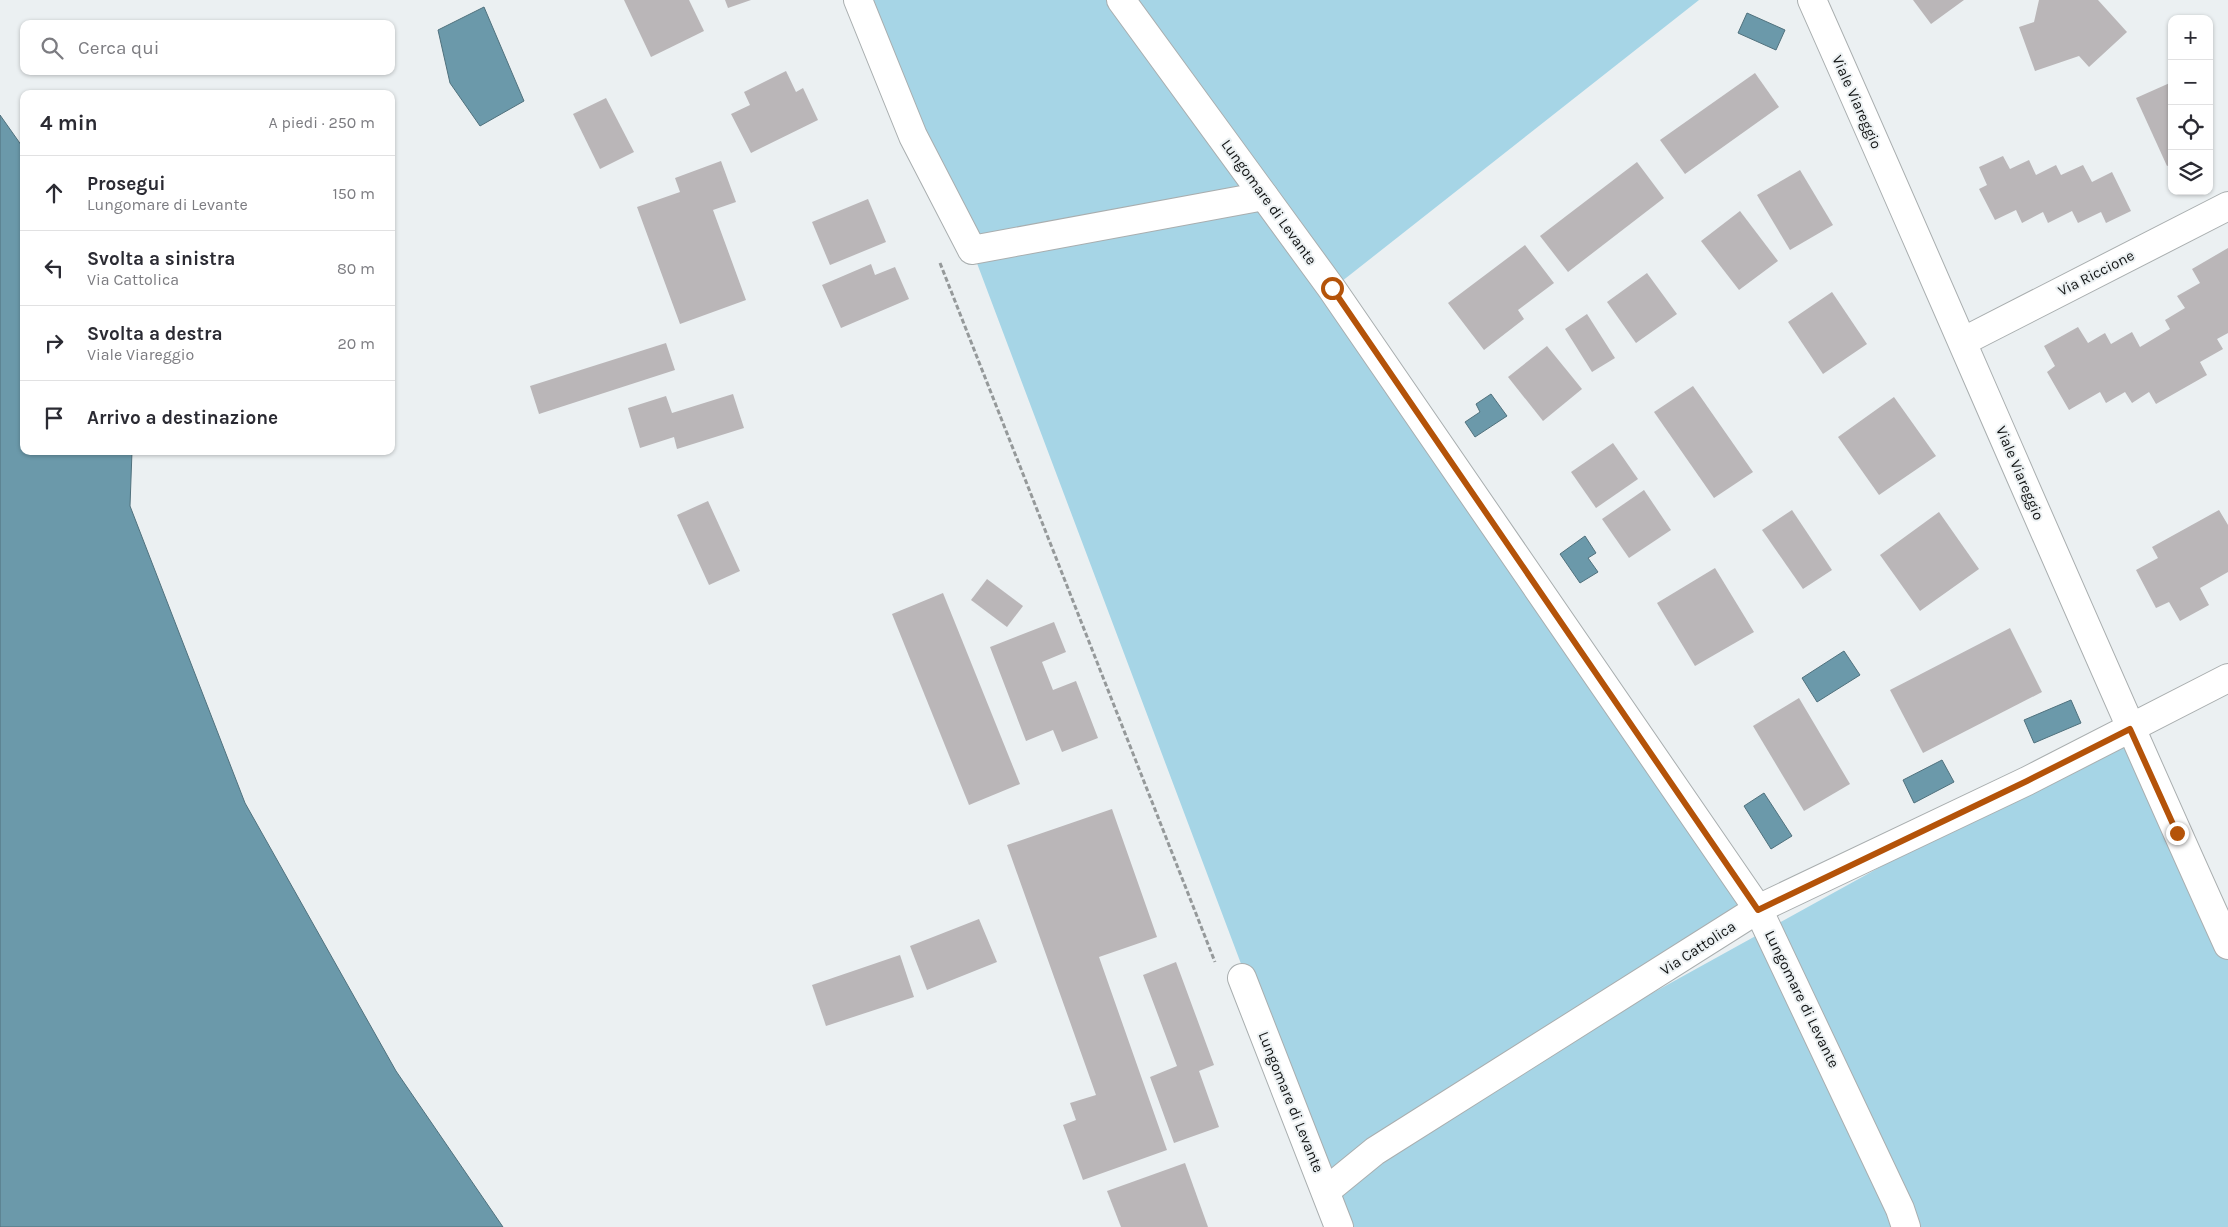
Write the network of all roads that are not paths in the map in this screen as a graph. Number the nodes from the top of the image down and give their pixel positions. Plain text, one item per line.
1 (858, 0) edge
2 (1121, 0) edge
3 (1812, 0) edge
4 (1264, 196) junction
5 (2228, 206) edge
6 (1964, 341) junction
7 (2228, 678) edge
8 (2130, 729) junction
9 (1758, 910) junction
10 (2228, 945) edge
11 (1230, 974) road end
12 (1326, 1191) junction
13 (1339, 1227) edge
14 (1906, 1227) edge

1 - 4 street
2 - 4 street, Lungomare di Levante
3 - 6 street, Viale Viareggio
4 - 9 street, Lungomare di Levante
5 - 6 street, Via Riccione
6 - 8 street, Viale Viareggio
7 - 8 street, Via Cattolica
8 - 9 street, Via Cattolica
8 - 10 street, Viale Viareggio
9 - 12 street, Via Cattolica
9 - 14 street, Lungomare di Levante
11 - 12 street, Lungomare di Levante
12 - 13 street, Lungomare di Levante

